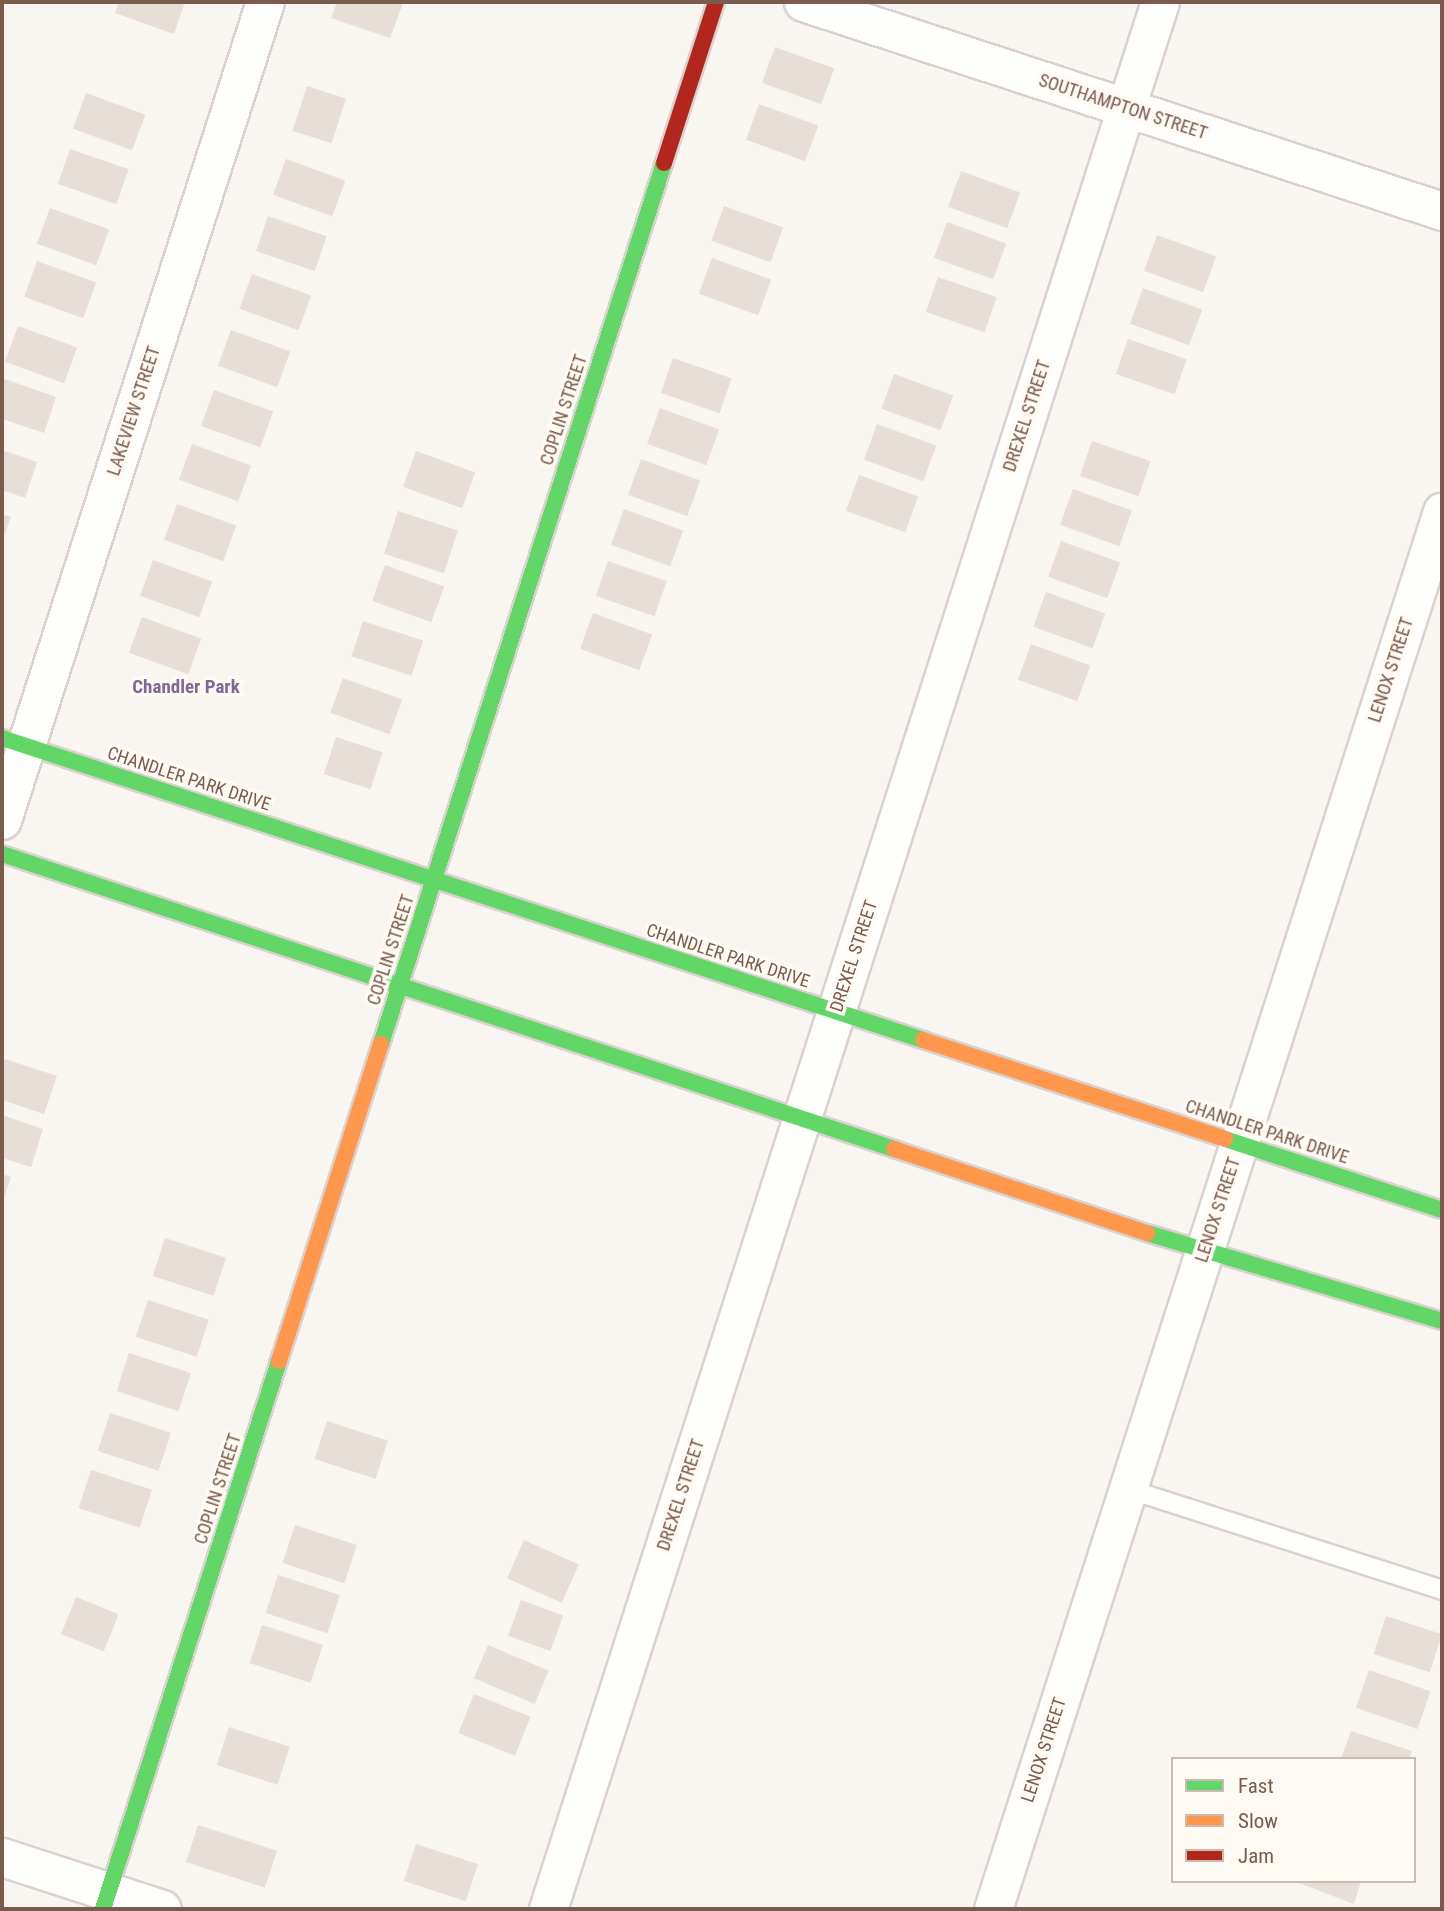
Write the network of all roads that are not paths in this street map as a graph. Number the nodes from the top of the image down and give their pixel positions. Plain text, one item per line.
1 (265, 2) edge
2 (716, 2) edge
3 (803, 2) edge
4 (1160, 2) edge
5 (1126, 108) junction
6 (1442, 211) edge
7 (1442, 511) edge
8 (14, 742) edge
9 (2, 820) edge
10 (2, 854) edge
11 (433, 879) junction
12 (399, 988) junction
13 (836, 1012) junction
14 (802, 1120) junction
15 (1240, 1143) junction
16 (1442, 1210) edge
17 (1205, 1252) junction
18 (1442, 1321) edge
19 (1128, 1489) junction
20 (1442, 1590) edge
21 (2, 1857) edge
22 (106, 1900) edge
23 (162, 1909) edge
24 (548, 1909) edge
25 (993, 1909) edge

1 - 8 street, LAKEVIEW STREET
2 - 11 street, COPLIN STREET
3 - 5 street, SOUTHAMPTON STREET
4 - 5 street, DREXEL STREET
5 - 6 street, SOUTHAMPTON STREET
5 - 13 street, DREXEL STREET
7 - 15 street, LENOX STREET
8 - 9 street, LAKEVIEW STREET
8 - 11 street, CHANDLER PARK DRIVE
10 - 12 street
11 - 12 street, COPLIN STREET
11 - 13 street, CHANDLER PARK DRIVE
12 - 14 street
12 - 22 street, COPLIN STREET
13 - 14 street, DREXEL STREET
13 - 15 street, CHANDLER PARK DRIVE
14 - 17 street
14 - 24 street, DREXEL STREET
15 - 16 street, CHANDLER PARK DRIVE
15 - 17 street, LENOX STREET
17 - 18 street
17 - 19 street, LENOX STREET
19 - 20 lane
19 - 25 street, LENOX STREET
21 - 22 street
22 - 23 street

